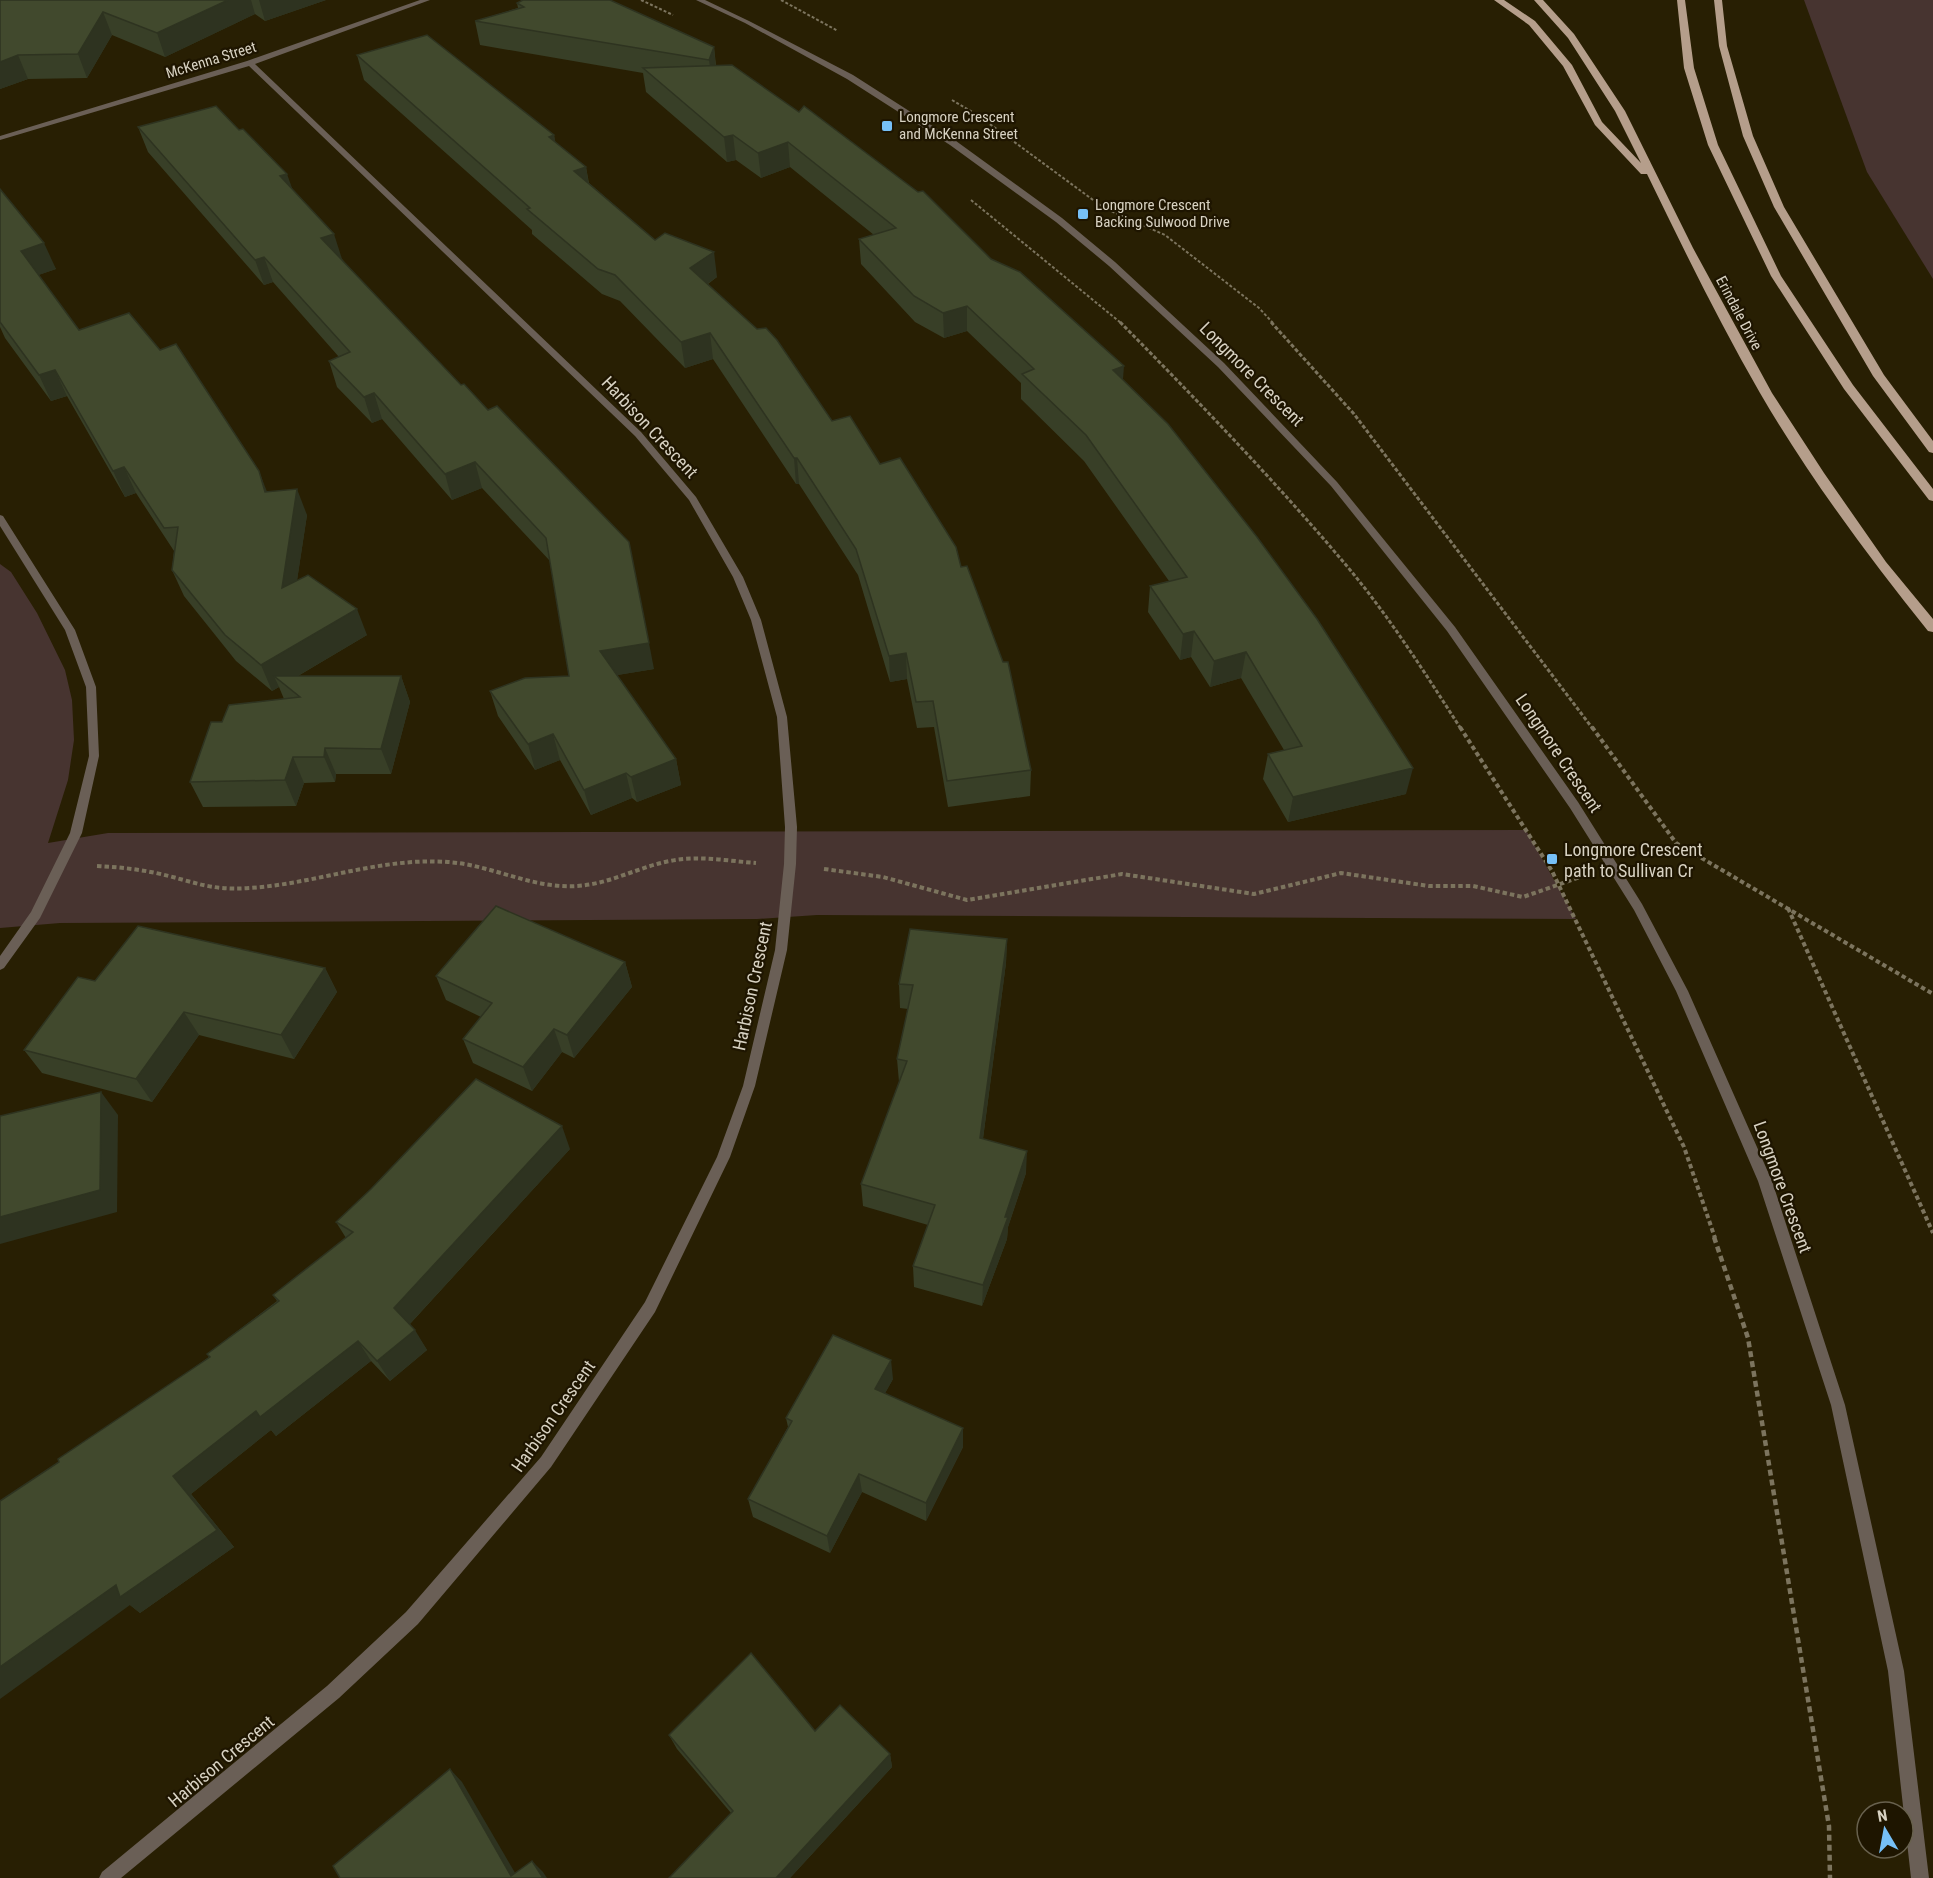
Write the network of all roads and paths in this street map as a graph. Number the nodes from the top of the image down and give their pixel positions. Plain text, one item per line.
1 (428, 0) edge
2 (641, 0) edge
3 (699, 0) edge
4 (1498, 0) edge
5 (1538, 0) edge
6 (1681, 0) edge
7 (1718, 0) edge
8 (683, 20) dead end
9 (250, 63) junction
10 (0, 138) edge
11 (1654, 183) junction
12 (963, 193) dead end
13 (1933, 449) edge
14 (1933, 497) edge
15 (1, 521) edge
16 (1933, 628) edge
17 (790, 864) junction
18 (1612, 865) junction
19 (92, 866) dead end
20 (1559, 884) junction
21 (1788, 908) dead end
22 (0, 964) edge
23 (1933, 1233) edge
24 (108, 1878) edge
25 (1830, 1878) edge
26 (1920, 1878) edge

1 - 9 street, McKenna Street
2 - 8 path
3 - 18 street, Longmore Crescent
4 - 11 main road
5 - 11 main road, Erindale Drive
6 - 14 main road
7 - 13 main road
9 - 10 street, McKenna Street
9 - 17 street, Harbison Crescent
11 - 16 main road, Erindale Drive
12 - 20 path
15 - 22 street
17 - 19 path
17 - 20 path
17 - 24 street, Harbison Crescent
18 - 20 path
18 - 26 street, Longmore Crescent
20 - 25 path
21 - 23 path

